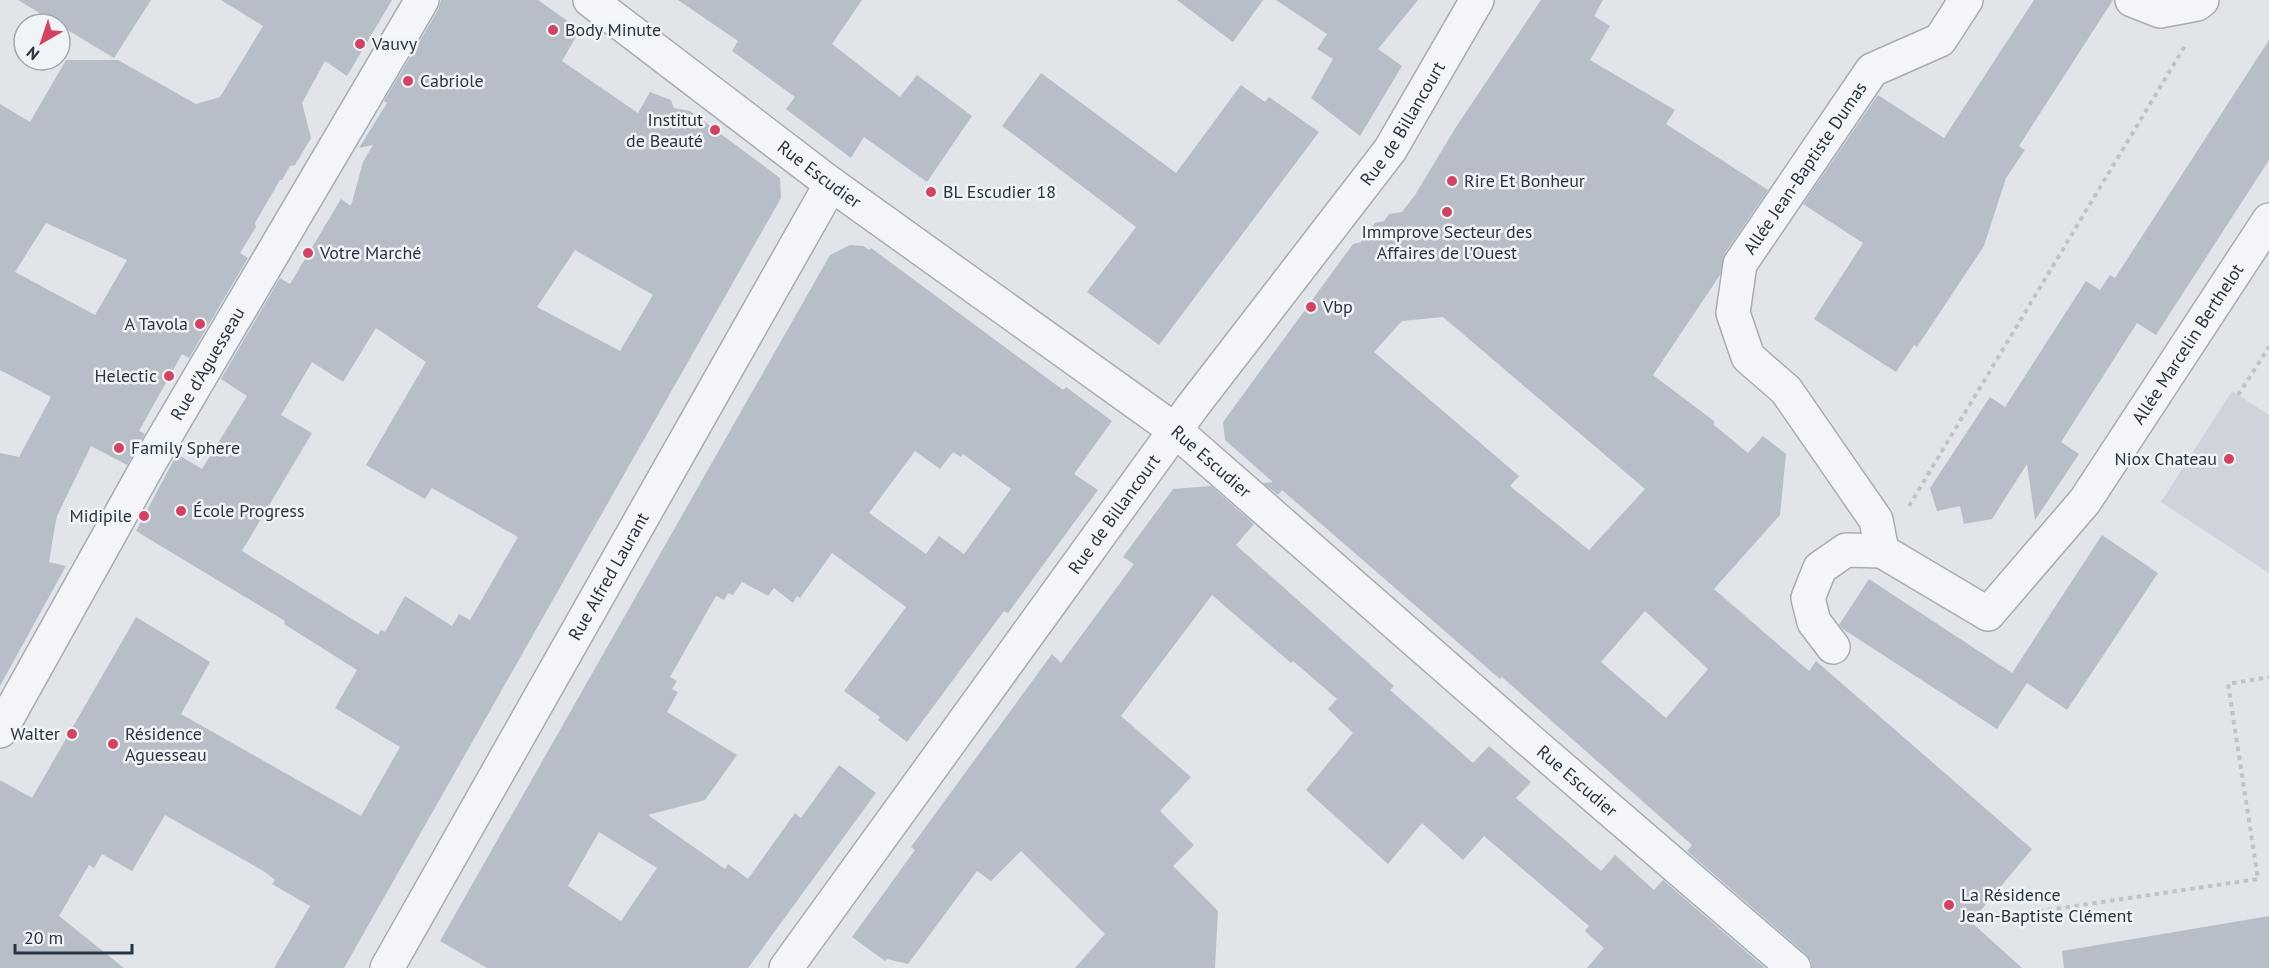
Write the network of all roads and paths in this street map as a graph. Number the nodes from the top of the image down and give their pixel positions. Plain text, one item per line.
1 (422, 0) edge
2 (590, 0) edge
3 (1477, 0) edge
4 (1966, 0) edge
5 (2132, 0) edge
6 (2202, 0) edge
7 (2188, 40) dead end
8 (831, 184) junction
9 (2269, 220) edge
10 (2269, 347) edge
11 (2238, 395) dead end
12 (1176, 431) junction
13 (1879, 535) junction
14 (1833, 647) dead end
15 (2269, 677) edge
16 (0, 731) edge
17 (2021, 914) dead end
18 (387, 968) edge
19 (786, 968) edge
20 (1794, 968) edge

1 - 16 street, Rue d'Aguesseau
2 - 8 street, Rue Escudier
3 - 12 street, Rue de Billancourt
4 - 13 street, Allée Jean-Baptiste Dumas
5 - 6 street
7 - 13 path
8 - 12 street, Rue Escudier
8 - 18 street, Rue Alfred Laurant
9 - 13 street, Allée Marcelin Berthelot
10 - 11 path
12 - 19 street, Rue de Billancourt
12 - 20 street, Rue Escudier
13 - 14 street, Allée Marcelin Berthelot
15 - 17 path

